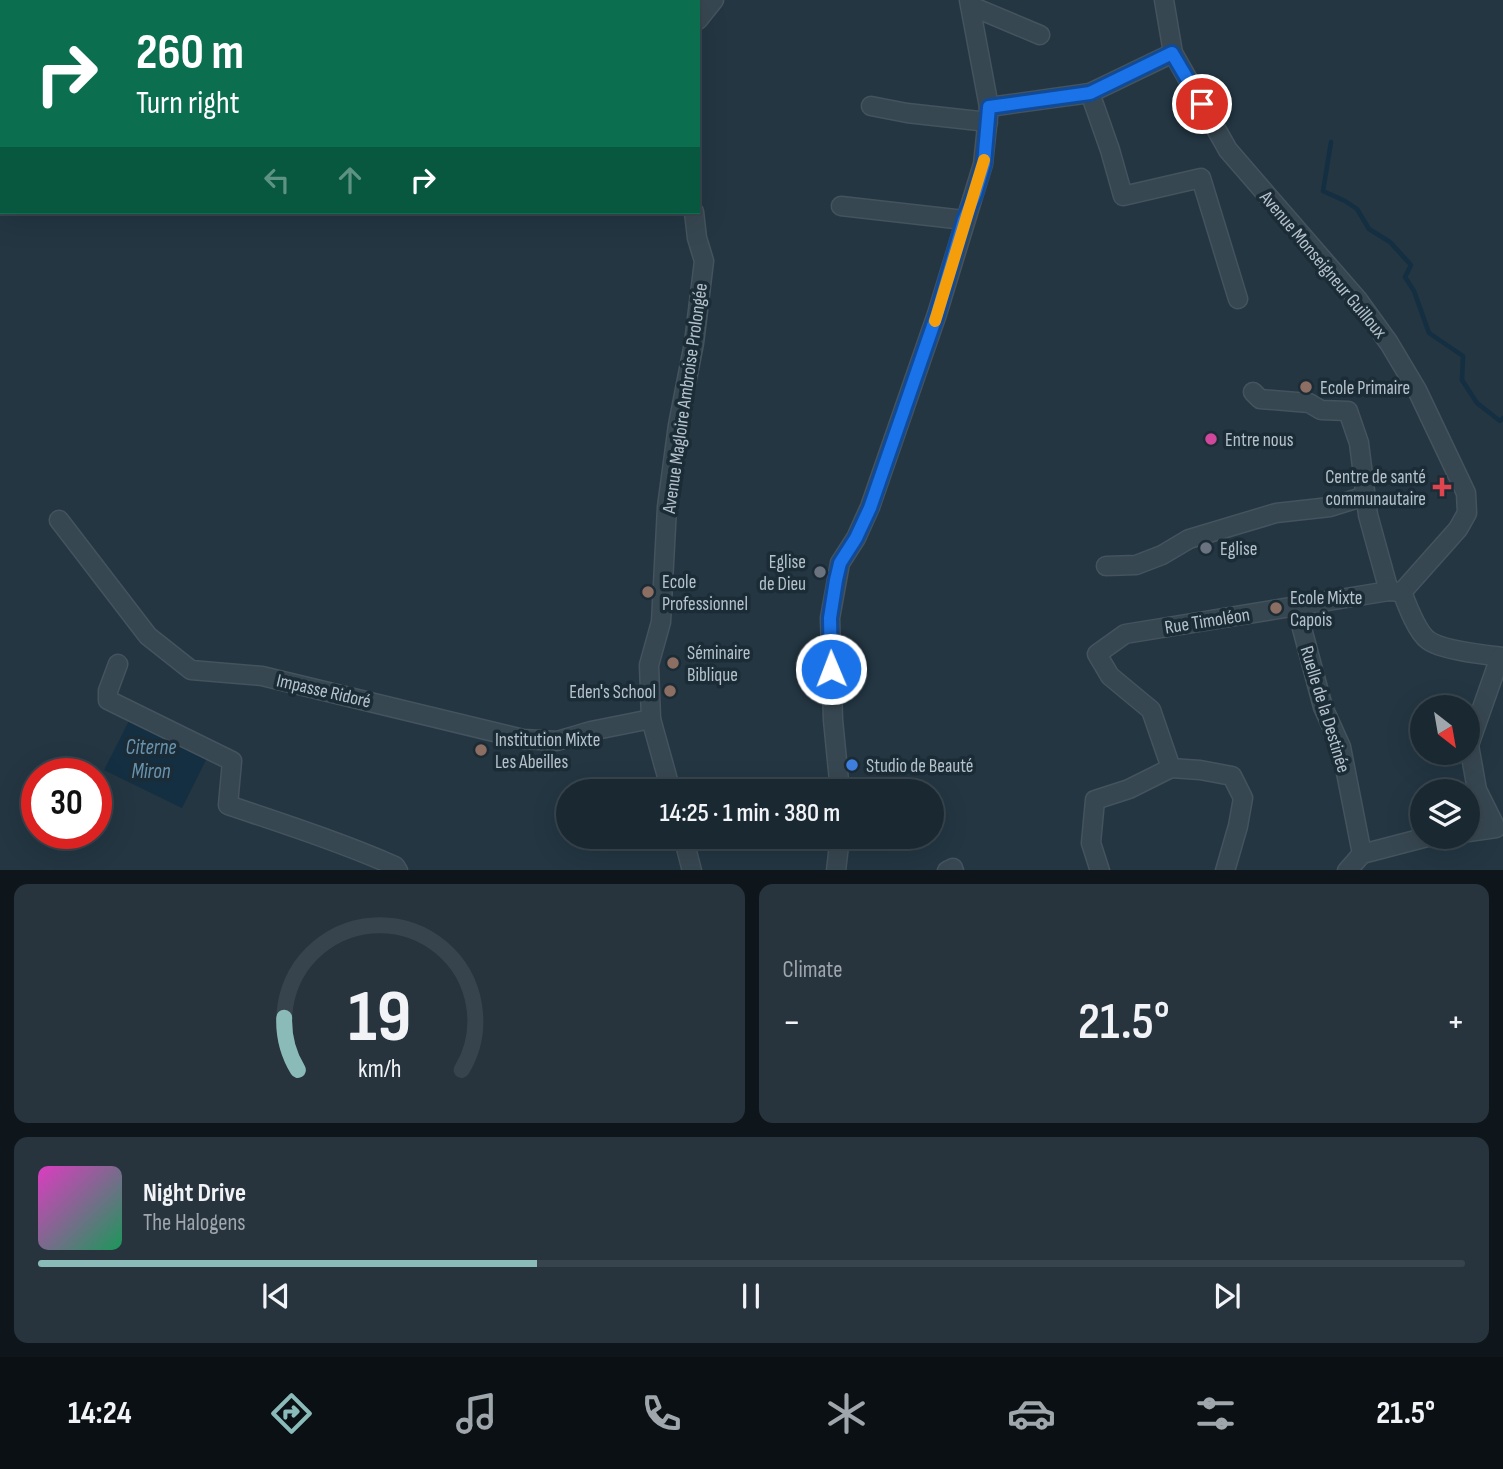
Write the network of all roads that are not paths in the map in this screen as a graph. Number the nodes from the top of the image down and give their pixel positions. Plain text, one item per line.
1 (714, 0) edge
2 (1164, 0) edge
3 (970, 3) edge
4 (700, 18) edge
5 (1040, 35) dead end
6 (1172, 53) junction
7 (1090, 93) junction
8 (871, 106) dead end
9 (988, 114) junction
10 (841, 206) dead end
11 (694, 214) edge
12 (964, 220) junction
13 (1238, 299) dead end
14 (1253, 392) dead end
15 (1365, 495) junction
16 (59, 520) dead end
17 (1106, 566) dead end
18 (1396, 592) junction
19 (1296, 607) junction
20 (1502, 657) edge
21 (118, 664) dead end
22 (651, 719) junction
23 (1171, 768) junction
24 (668, 779) edge
25 (839, 779) edge
26 (1474, 779) edge
27 (1480, 798) edge
28 (1480, 830) edge
29 (1410, 841) edge
30 (686, 849) edge
31 (838, 849) edge
32 (1362, 854) junction
33 (398, 870) edge
34 (692, 870) edge
35 (836, 870) edge
36 (947, 870) edge
37 (954, 870) edge
38 (1100, 870) edge
39 (1225, 870) edge
40 (1347, 870) edge

1 - 4 street
2 - 6 street, Avenue Monseigneur Guilloux
3 - 5 street
3 - 9 street
6 - 7 street
6 - 18 street, Avenue Monseigneur Guilloux
7 - 9 street
7 - 13 street
8 - 9 street
9 - 12 street
10 - 12 street
11 - 22 street, Avenue Magloire Ambroise Prolongée
12 - 25 street
14 - 15 street
15 - 17 street
15 - 18 street
16 - 22 street, Impasse Ridoré
18 - 19 street, Rue Timoléon
18 - 20 street
19 - 23 street, Rue Timoléon
19 - 32 street, Ruelle de la Destinée
20 - 26 street
21 - 33 street
22 - 24 street, Avenue Magloire Ambroise Prolongée
23 - 38 street
23 - 39 street
27 - 28 street
29 - 32 street
30 - 34 street
31 - 35 street
32 - 40 street
36 - 37 street

